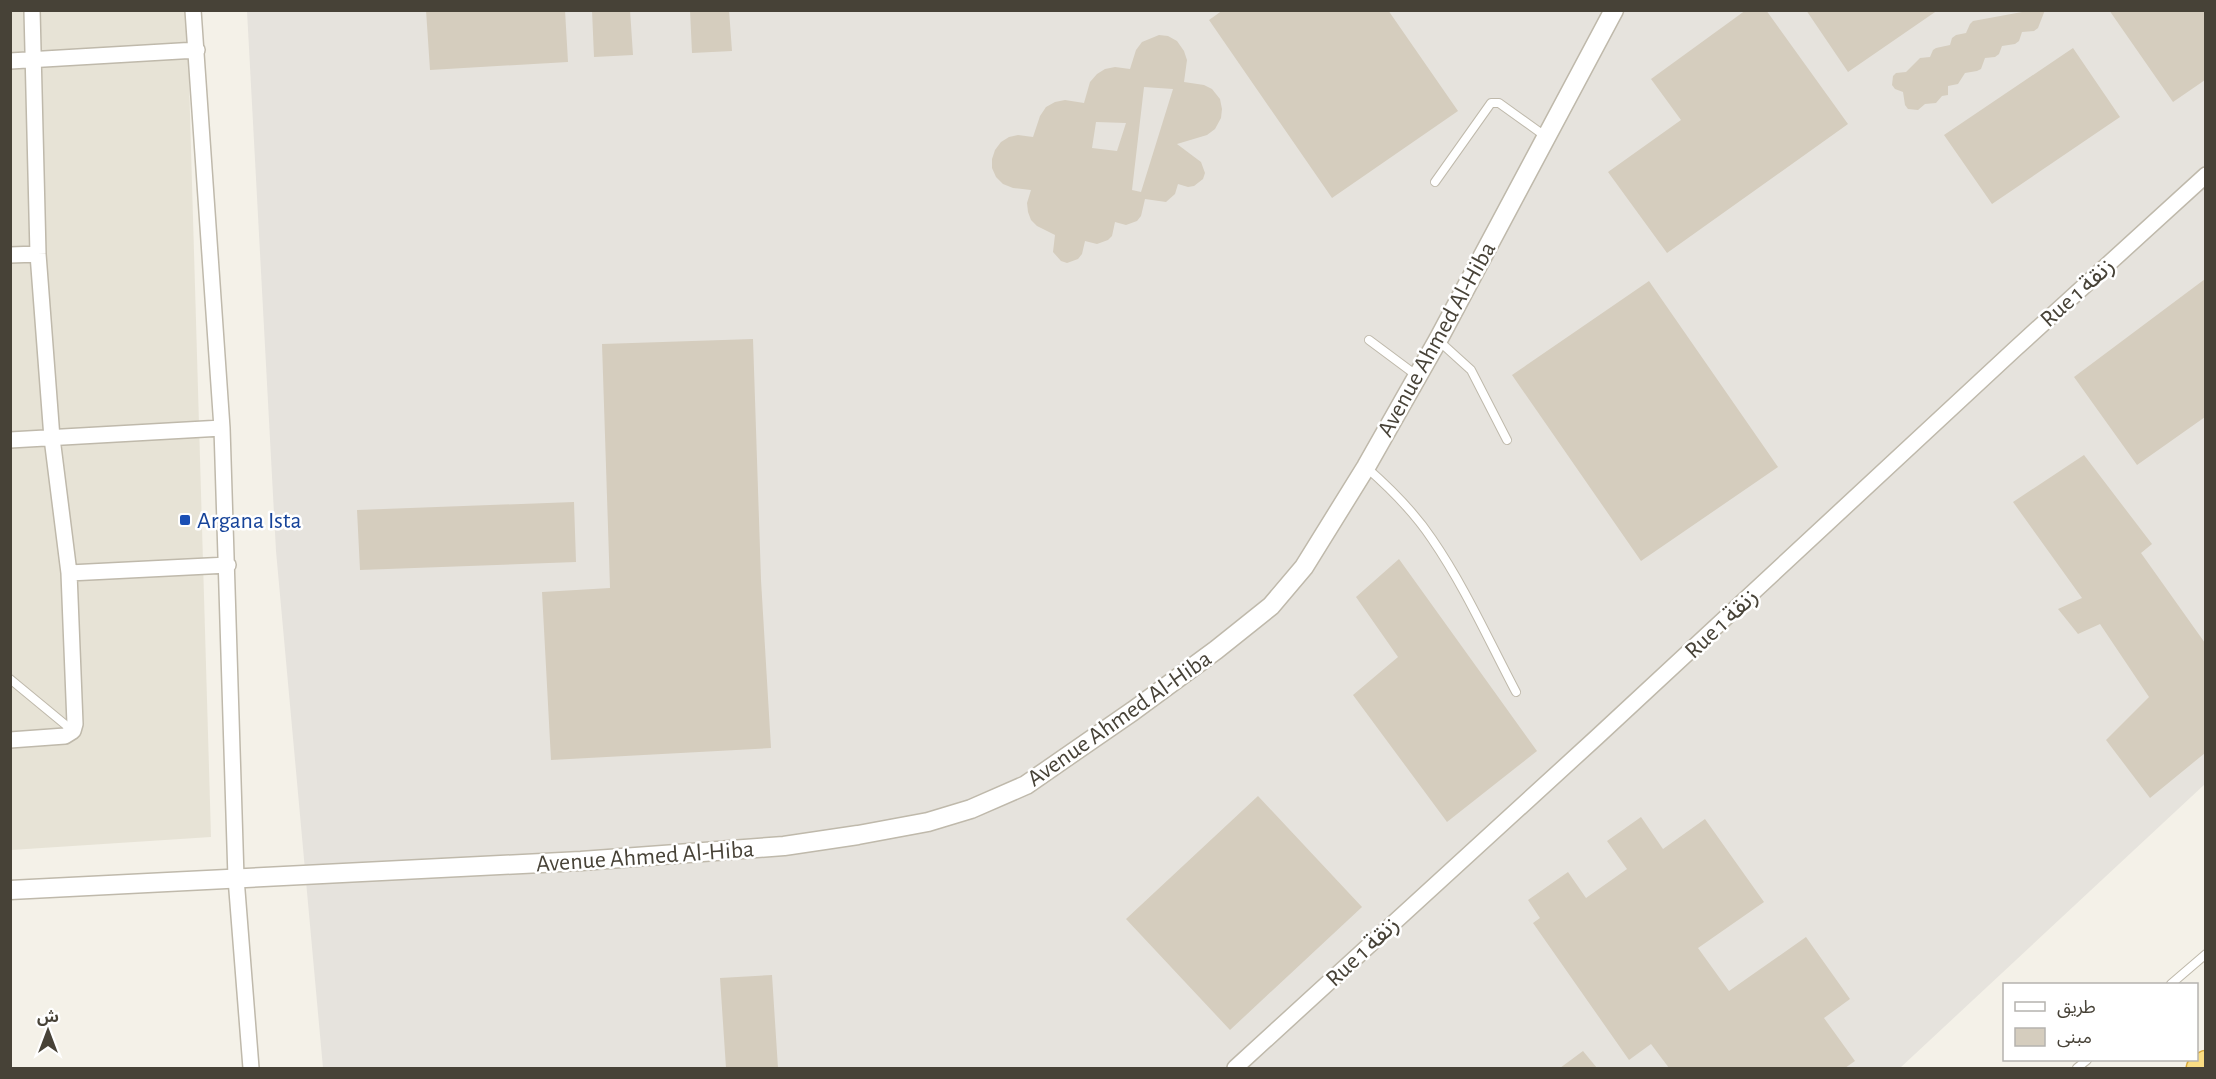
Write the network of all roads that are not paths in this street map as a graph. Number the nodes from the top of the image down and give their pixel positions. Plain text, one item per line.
1 (32, 10) edge
2 (194, 10) edge
3 (1614, 10) edge
4 (197, 50) junction
5 (34, 60) junction
6 (10, 61) edge
7 (1546, 137) junction
8 (2205, 175) edge
9 (1435, 182) dead end
10 (38, 254) junction
11 (10, 255) edge
12 (1438, 339) junction
13 (1370, 340) dead end
14 (1417, 376) junction
15 (222, 428) junction
16 (52, 438) junction
17 (10, 440) edge
18 (1507, 440) dead end
19 (1366, 467) junction
20 (228, 565) junction
21 (69, 573) junction
22 (10, 678) edge
23 (1516, 692) dead end
24 (73, 731) junction
25 (10, 740) edge
26 (236, 878) junction
27 (10, 890) edge
28 (2205, 954) edge
29 (2172, 983) edge
30 (2205, 1063) edge
31 (251, 1068) edge
32 (1234, 1068) edge
33 (2199, 1068) edge

1 - 5 street
2 - 4 street
3 - 7 street, Avenue Ahmed Al-Hiba
4 - 5 street
4 - 15 street
5 - 6 street
5 - 10 street
7 - 9 lane
7 - 12 street, Avenue Ahmed Al-Hiba
8 - 32 street, Rue 1 زنقة
10 - 11 street
10 - 16 street
12 - 14 street, Avenue Ahmed Al-Hiba
12 - 18 lane
13 - 14 lane
14 - 19 street, Avenue Ahmed Al-Hiba
15 - 16 street
15 - 20 street
16 - 17 street
16 - 21 street
19 - 23 lane
19 - 26 street, Avenue Ahmed Al-Hiba
20 - 21 street
20 - 26 street
21 - 24 street
22 - 24 lane
24 - 25 street
26 - 27 street, Avenue Ahmed Al-Hiba
26 - 31 street
28 - 29 lane
30 - 33 highway

